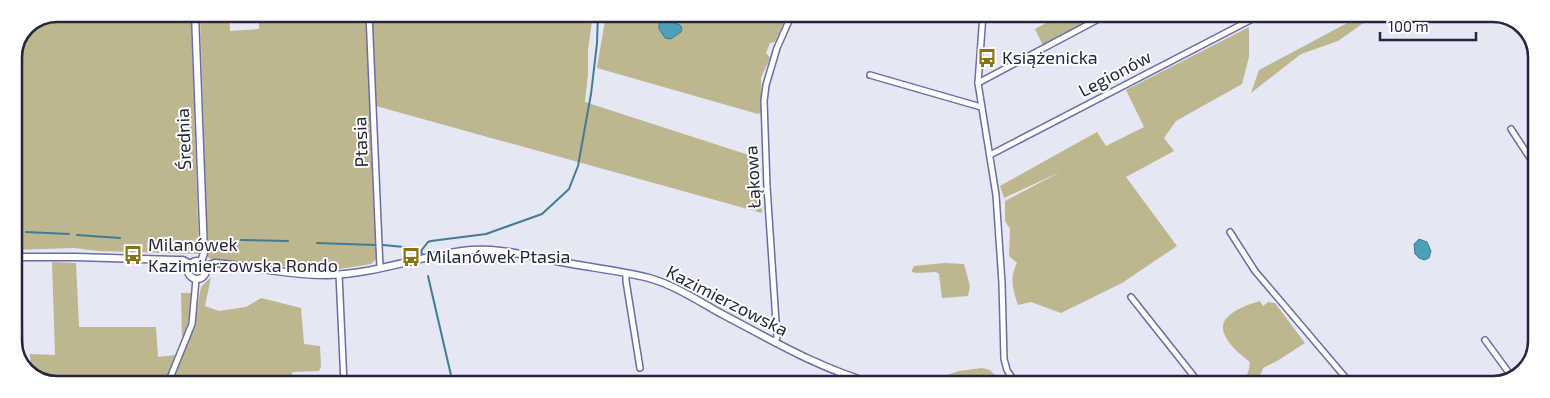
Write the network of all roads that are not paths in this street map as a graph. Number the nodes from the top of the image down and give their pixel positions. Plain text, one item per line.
1 (195, 22) edge
2 (370, 22) edge
3 (788, 22) edge
4 (983, 22) edge
5 (1093, 22) edge
6 (1245, 22) edge
7 (870, 75) dead end
8 (978, 83) junction
9 (982, 107) junction
10 (1511, 129) dead end
11 (1527, 154) edge
12 (990, 155) junction
13 (1230, 232) dead end
14 (23, 257) edge
15 (190, 264) junction
16 (203, 264) junction
17 (380, 268) junction
18 (339, 274) junction
19 (626, 274) junction
20 (196, 279) junction
21 (1131, 297) dead end
22 (1485, 340) dead end
23 (775, 342) junction
24 (640, 368) dead end
25 (1508, 372) edge
26 (171, 376) edge
27 (344, 376) edge
28 (851, 376) edge
29 (1011, 376) edge
30 (1194, 376) edge
31 (1344, 376) edge

1 - 16 street, Średnia
2 - 17 street, Ptasia
3 - 23 street, Łąkowa
4 - 8 street
5 - 8 street
6 - 12 street, Legionów
7 - 9 street
8 - 9 street
9 - 12 street
10 - 11 street
12 - 29 street
13 - 31 street
14 - 15 street
15 - 16 street
15 - 20 street
16 - 18 street, Kazimierzowska
16 - 20 street
17 - 18 street, Kazimierzowska
17 - 19 street, Kazimierzowska
18 - 27 street
19 - 23 street, Kazimierzowska
19 - 24 street
20 - 26 street
21 - 30 street
22 - 25 street
23 - 28 street, Kazimierzowska

